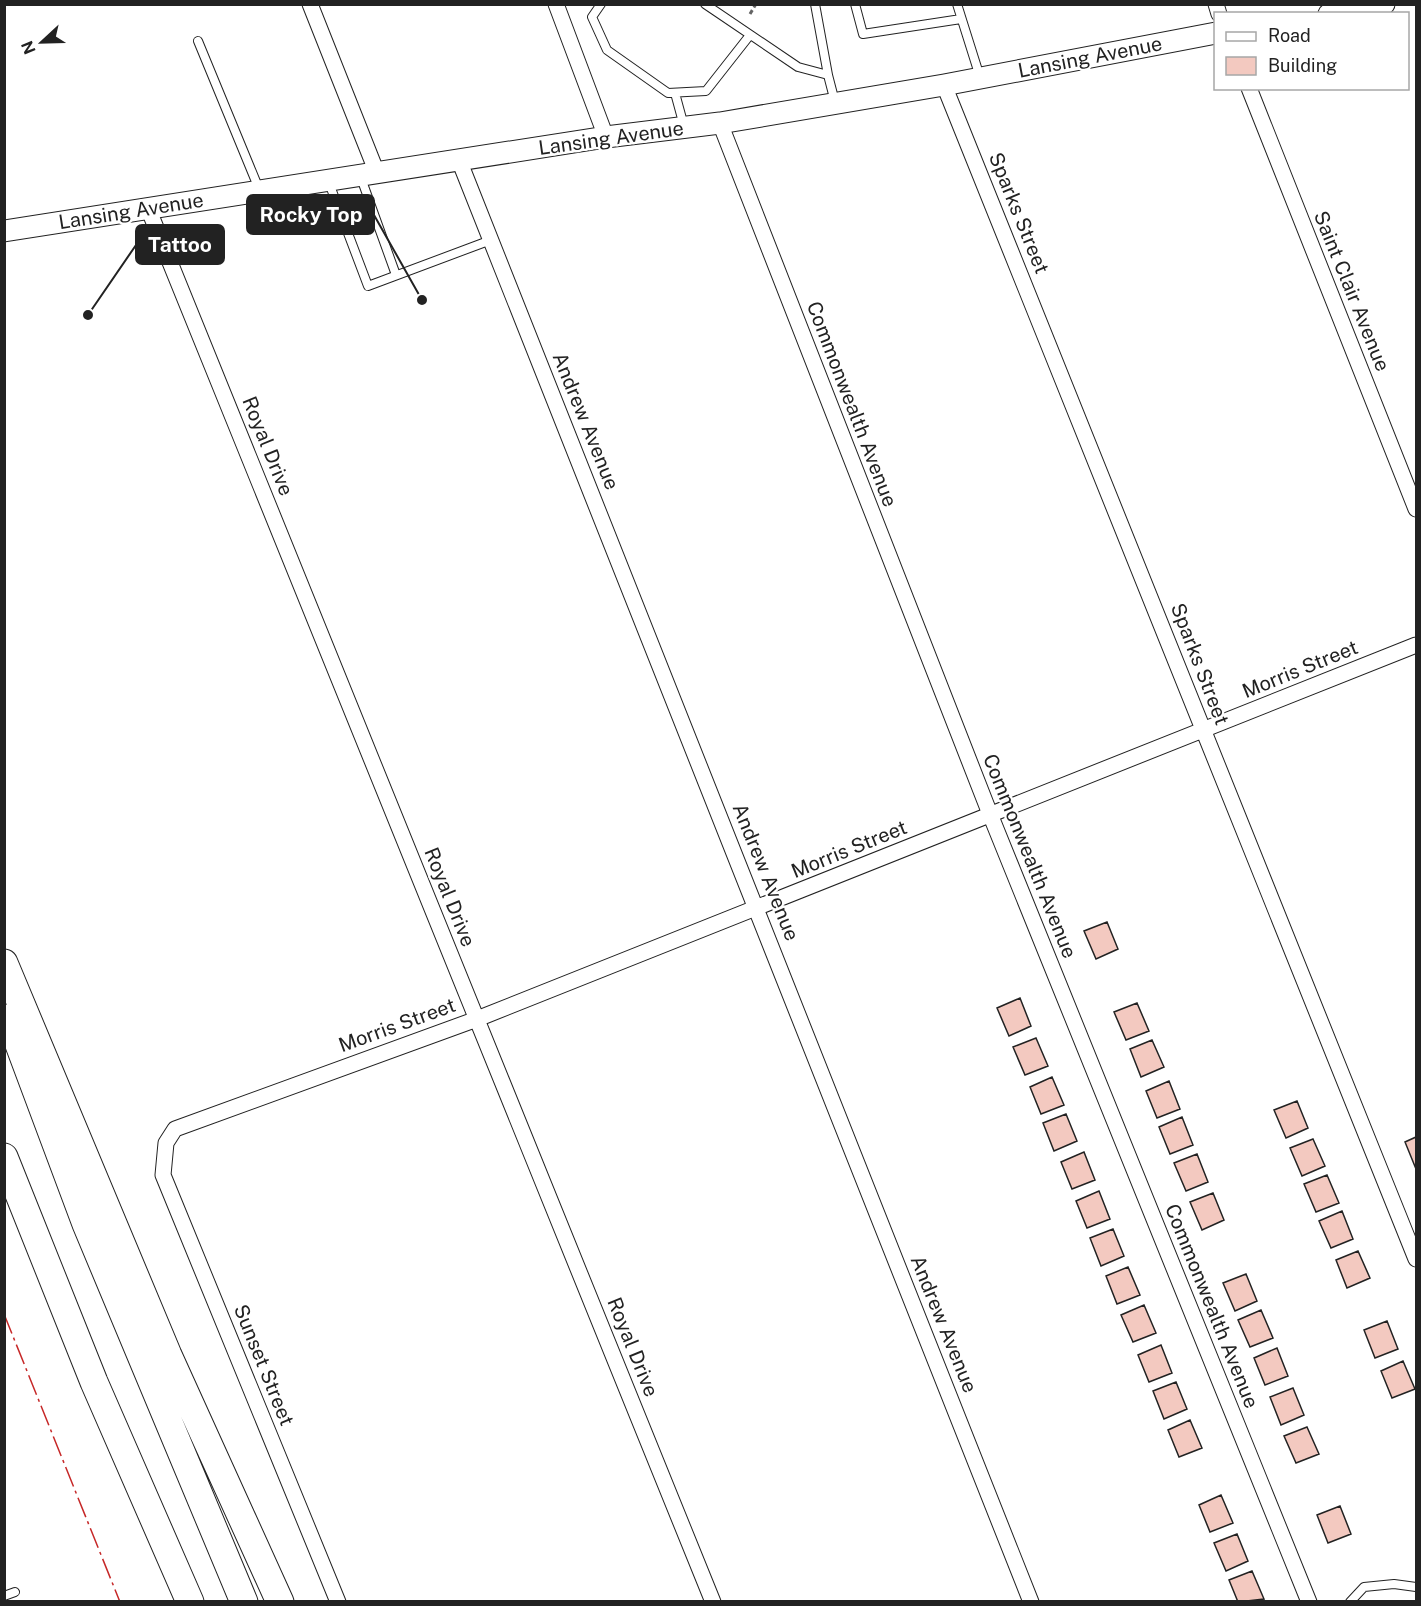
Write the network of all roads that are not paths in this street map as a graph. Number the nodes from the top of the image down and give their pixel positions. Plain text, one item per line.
1 (310, 4) edge
2 (556, 4) edge
3 (601, 4) edge
4 (705, 4) edge
5 (815, 4) edge
6 (855, 4) edge
7 (957, 4) edge
8 (1384, 4) edge
9 (1340, 12) edge
10 (961, 19) junction
11 (1214, 33) edge
12 (750, 35) junction
13 (198, 41) dead end
14 (828, 75) junction
15 (981, 78) junction
16 (944, 85) junction
17 (1250, 90) edge
18 (675, 93) junction
19 (835, 103) junction
20 (720, 123) junction
21 (684, 128) junction
22 (606, 138) junction
23 (459, 160) junction
24 (368, 174) junction
25 (328, 180) junction
26 (259, 190) junction
27 (148, 208) junction
28 (4, 231) edge
29 (491, 240) junction
30 (396, 275) junction
31 (1416, 509) edge
32 (1416, 645) edge
33 (1203, 730) junction
34 (990, 814) junction
35 (757, 908) junction
36 (4, 963) edge
37 (4, 1006) edge
38 (477, 1019) junction
39 (166, 1143) joint
40 (4, 1157) edge
41 (1416, 1259) edge
42 (94, 1382) junction
43 (1416, 1587) edge
44 (15, 1592) dead end
45 (4, 1596) edge
46 (174, 1602) edge
47 (190, 1602) edge
48 (244, 1602) edge
49 (280, 1602) edge
50 (339, 1602) edge
51 (713, 1602) edge
52 (1031, 1602) edge
53 (1309, 1602) edge
54 (1350, 1602) edge

1 - 24 street
2 - 22 street
3 - 18 lane
4 - 12 lane
5 - 14 lane
6 - 10 lane
7 - 10 lane
8 - 9 main road
10 - 15 lane
11 - 15 main road, Lansing Avenue
12 - 14 lane
12 - 18 lane
13 - 26 lane
14 - 19 lane
15 - 16 main road, Lansing Avenue
16 - 19 main road, Lansing Avenue
16 - 33 street, Sparks Street
17 - 31 street, Saint Clair Avenue
18 - 21 lane
19 - 20 main road, Lansing Avenue
20 - 21 main road, Lansing Avenue
20 - 34 street, Commonwealth Avenue
21 - 22 main road, Lansing Avenue
22 - 23 main road, Lansing Avenue
23 - 24 main road, Lansing Avenue
23 - 29 street, Andrew Avenue
24 - 25 main road, Lansing Avenue
24 - 30 lane
25 - 26 main road, Lansing Avenue
25 - 30 lane
26 - 27 main road, Lansing Avenue
27 - 28 main road, Lansing Avenue
27 - 38 street, Royal Drive
29 - 30 lane
29 - 35 street, Andrew Avenue
32 - 33 street, Morris Street
33 - 34 street, Morris Street
33 - 41 street, Sparks Street
34 - 35 street, Morris Street
34 - 53 street, Commonwealth Avenue
35 - 38 street, Morris Street
35 - 52 street, Andrew Avenue
36 - 49 highway
37 - 48 highway
38 - 39 street, Morris Street
38 - 51 street, Royal Drive
39 - 50 street, Sunset Street
40 - 42 highway
42 - 46 highway
42 - 47 highway
43 - 54 lane
44 - 45 lane

